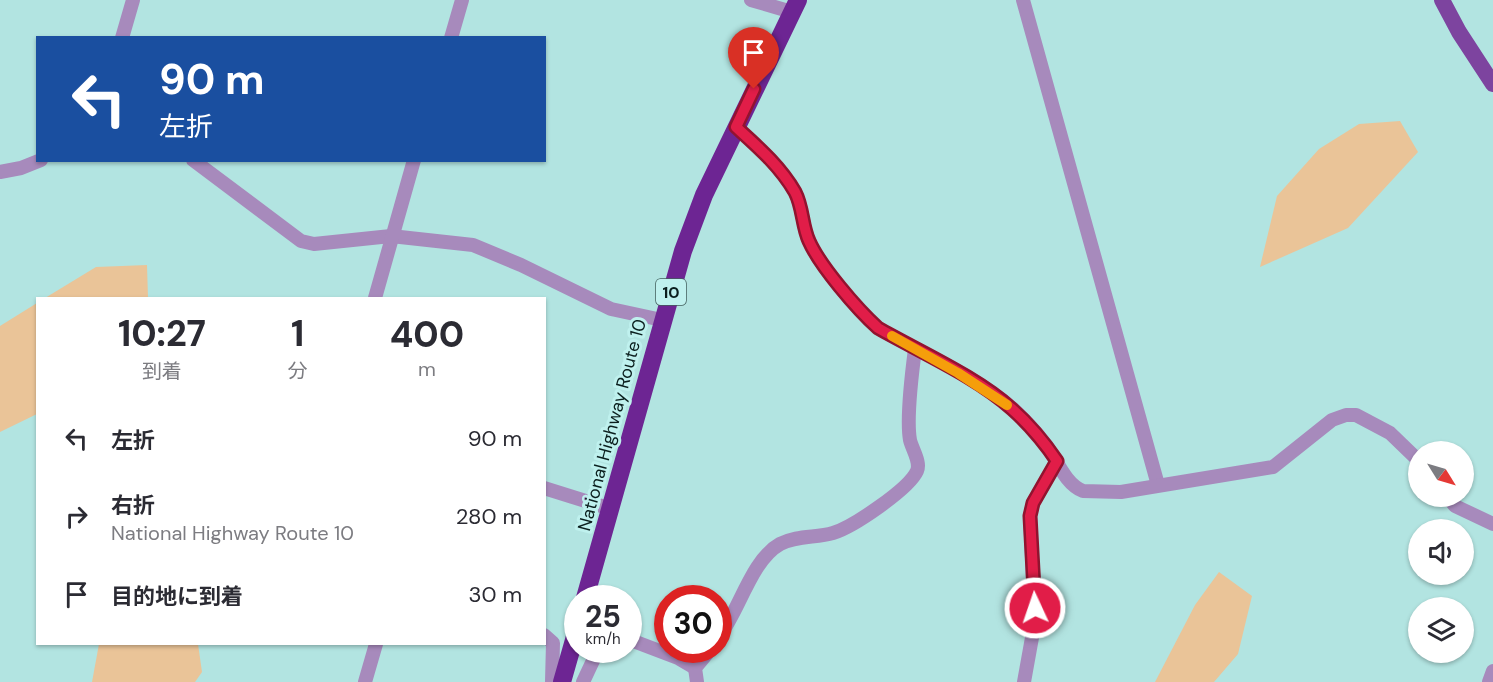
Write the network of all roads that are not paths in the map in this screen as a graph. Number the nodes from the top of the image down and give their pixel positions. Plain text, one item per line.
1 (133, 0) edge
2 (462, 0) edge
3 (751, 0) edge
4 (1023, 0) edge
5 (1442, 0) edge
6 (795, 6) edge
7 (123, 36) edge
8 (452, 36) edge
9 (1493, 84) edge
10 (736, 127) junction
11 (36, 162) edge
12 (196, 162) edge
13 (413, 162) edge
14 (0, 172) edge
15 (391, 237) junction
16 (375, 297) edge
17 (663, 320) junction
18 (915, 349) junction
19 (1408, 450) edge
20 (1057, 461) junction
21 (1158, 485) junction
22 (546, 489) edge
23 (1457, 507) edge
24 (610, 509) junction
25 (1493, 524) edge
26 (589, 585) edge
27 (732, 618) edge
28 (546, 637) edge
29 (642, 644) edge
30 (376, 645) edge
31 (567, 663) edge
32 (592, 663) edge
33 (699, 663) edge
34 (695, 668) junction
35 (1493, 672) edge
36 (365, 682) edge
37 (552, 682) edge
38 (562, 682) edge
39 (583, 682) edge
40 (697, 682) edge
41 (1024, 682) edge
42 (1489, 682) edge

1 - 7 street
2 - 8 street
3 - 6 street
4 - 21 street
5 - 9 main road
6 - 10 highway, National Highway Route 10 / 10
10 - 17 highway, National Highway Route 10 / 10
10 - 18 street
11 - 14 street
12 - 15 street
13 - 15 street
15 - 16 street
15 - 17 street
17 - 24 highway, National Highway Route 10 / 10
18 - 20 street
18 - 27 street
19 - 21 street
20 - 21 street
20 - 41 street
22 - 24 street
23 - 25 street
24 - 26 highway, National Highway Route 10 / 10
28 - 37 street
29 - 34 street
30 - 36 street
31 - 38 highway
32 - 39 street
33 - 34 street
34 - 40 street
35 - 42 street

